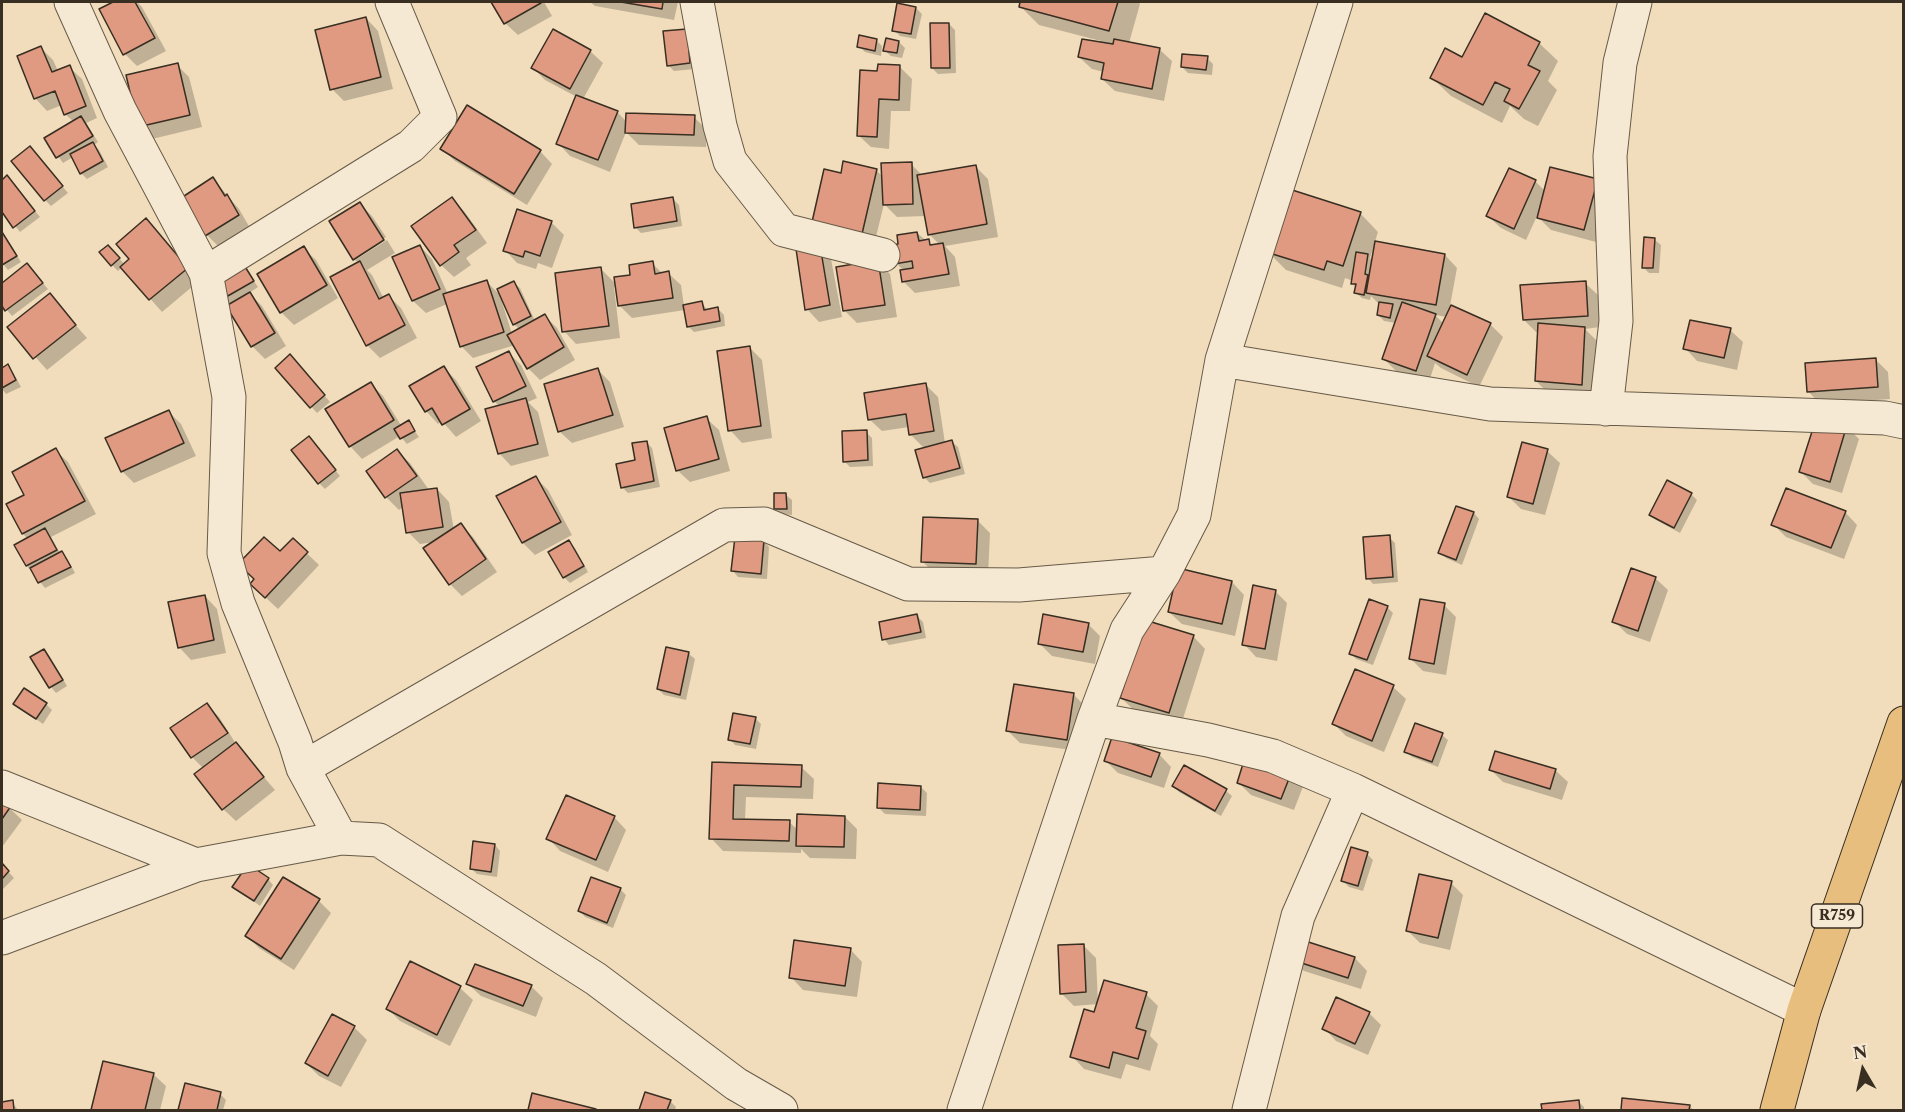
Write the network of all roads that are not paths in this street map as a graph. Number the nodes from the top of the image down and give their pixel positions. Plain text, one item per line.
1 (71, 2) edge
2 (392, 2) edge
3 (697, 2) edge
4 (1336, 2) edge
5 (1635, 2) edge
6 (883, 255) dead end
7 (206, 273) junction
8 (1222, 360) junction
9 (1606, 409) junction
10 (1904, 422) edge
11 (1164, 573) junction
12 (1094, 719) junction
13 (1904, 723) edge
14 (1898, 761) edge
15 (303, 768) junction
16 (2, 787) edge
17 (1353, 790) junction
18 (341, 838) junction
19 (196, 865) junction
20 (2, 938) edge
21 (1804, 1010) junction
22 (781, 1110) edge
23 (964, 1110) edge
24 (1249, 1110) edge
25 (1777, 1110) edge

1 - 7 street
2 - 7 street
3 - 6 street
4 - 8 street
5 - 9 street
7 - 15 street
8 - 9 street
8 - 11 street
9 - 10 street
11 - 12 street
11 - 15 street
12 - 17 street
12 - 23 street
13 - 14 main road, R759
14 - 21 main road, R759
15 - 18 street
16 - 19 street
17 - 21 street
17 - 24 street
18 - 19 street
18 - 22 street
19 - 20 street
21 - 25 main road, R759

